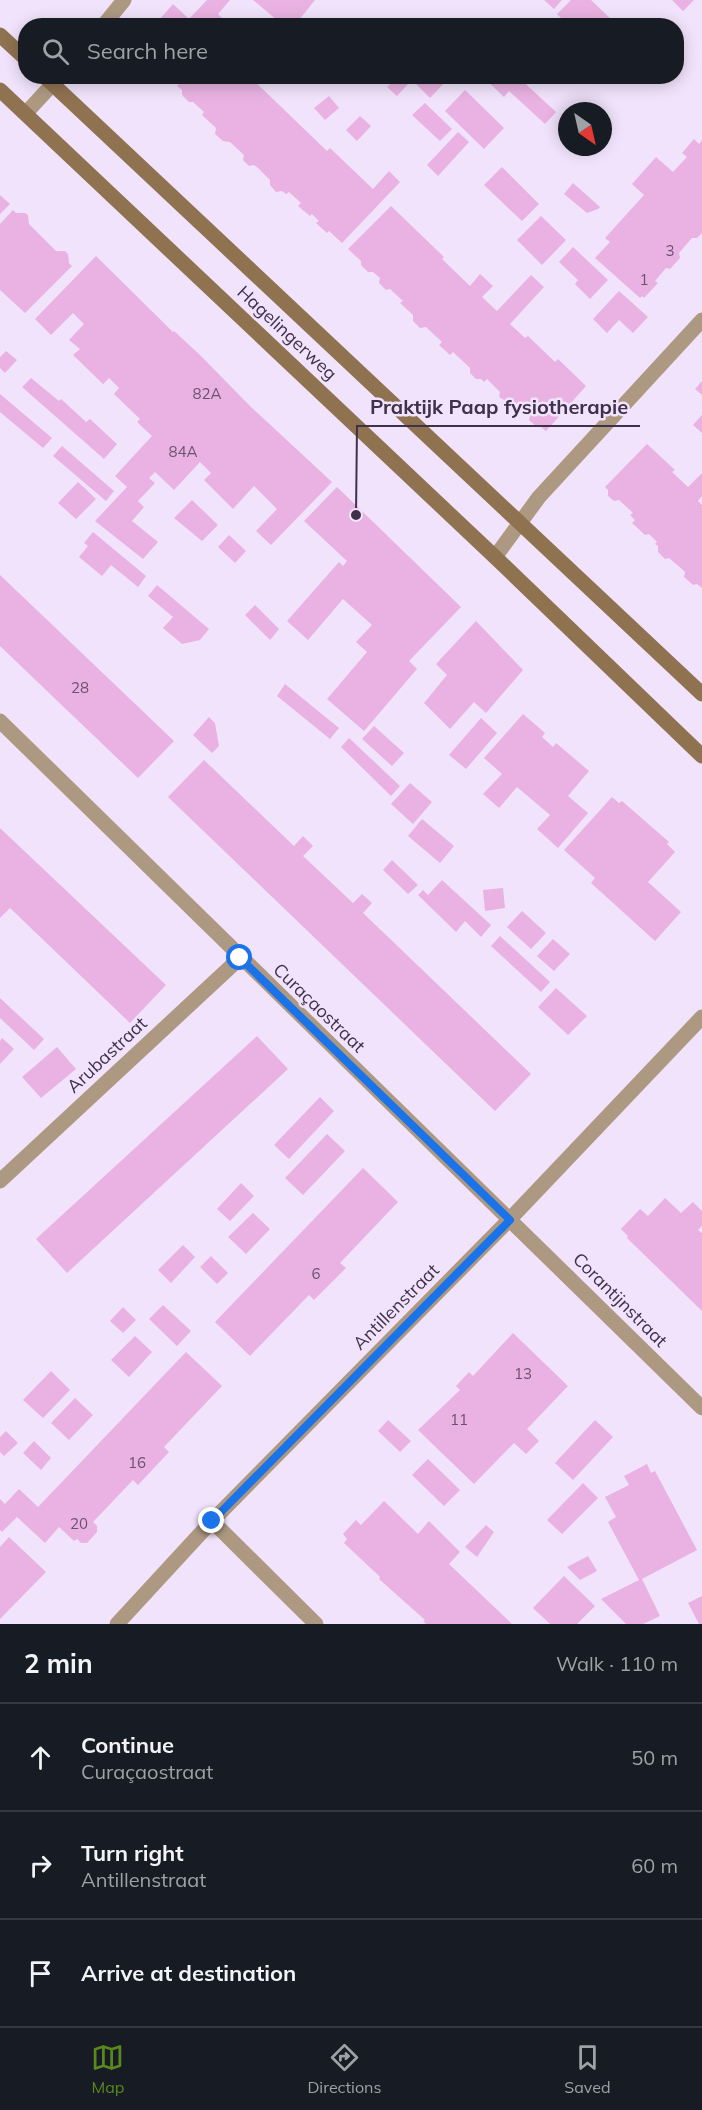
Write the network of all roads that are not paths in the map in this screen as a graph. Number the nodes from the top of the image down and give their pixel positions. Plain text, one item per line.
1 (124, 0) edge
2 (109, 18) edge
3 (0, 34) edge
4 (18, 51) edge
5 (48, 84) edge
6 (57, 84) edge
7 (0, 90) edge
8 (26, 113) junction
9 (702, 320) edge
10 (521, 522) junction
11 (495, 557) junction
12 (702, 694) edge
13 (0, 721) edge
14 (702, 756) edge
15 (240, 958) junction
16 (702, 1017) edge
17 (0, 1181) edge
18 (510, 1220) junction
19 (702, 1408) edge
20 (212, 1521) junction
21 (117, 1624) edge
22 (315, 1624) edge

1 - 2 street
3 - 4 main road
5 - 8 street
6 - 10 main road, Hagelingerweg
7 - 8 main road, Hagelingerweg
8 - 11 main road, Hagelingerweg
9 - 10 street
10 - 11 street
10 - 12 main road, Hagelingerweg
11 - 14 main road, Hagelingerweg
13 - 15 street, Curaçaostraat
15 - 17 street, Arubastraat
15 - 18 street, Curaçaostraat
16 - 18 street, Antillenstraat
18 - 19 street, Corantijnstraat
18 - 20 street, Antillenstraat
20 - 21 street, Antillenstraat
20 - 22 street

